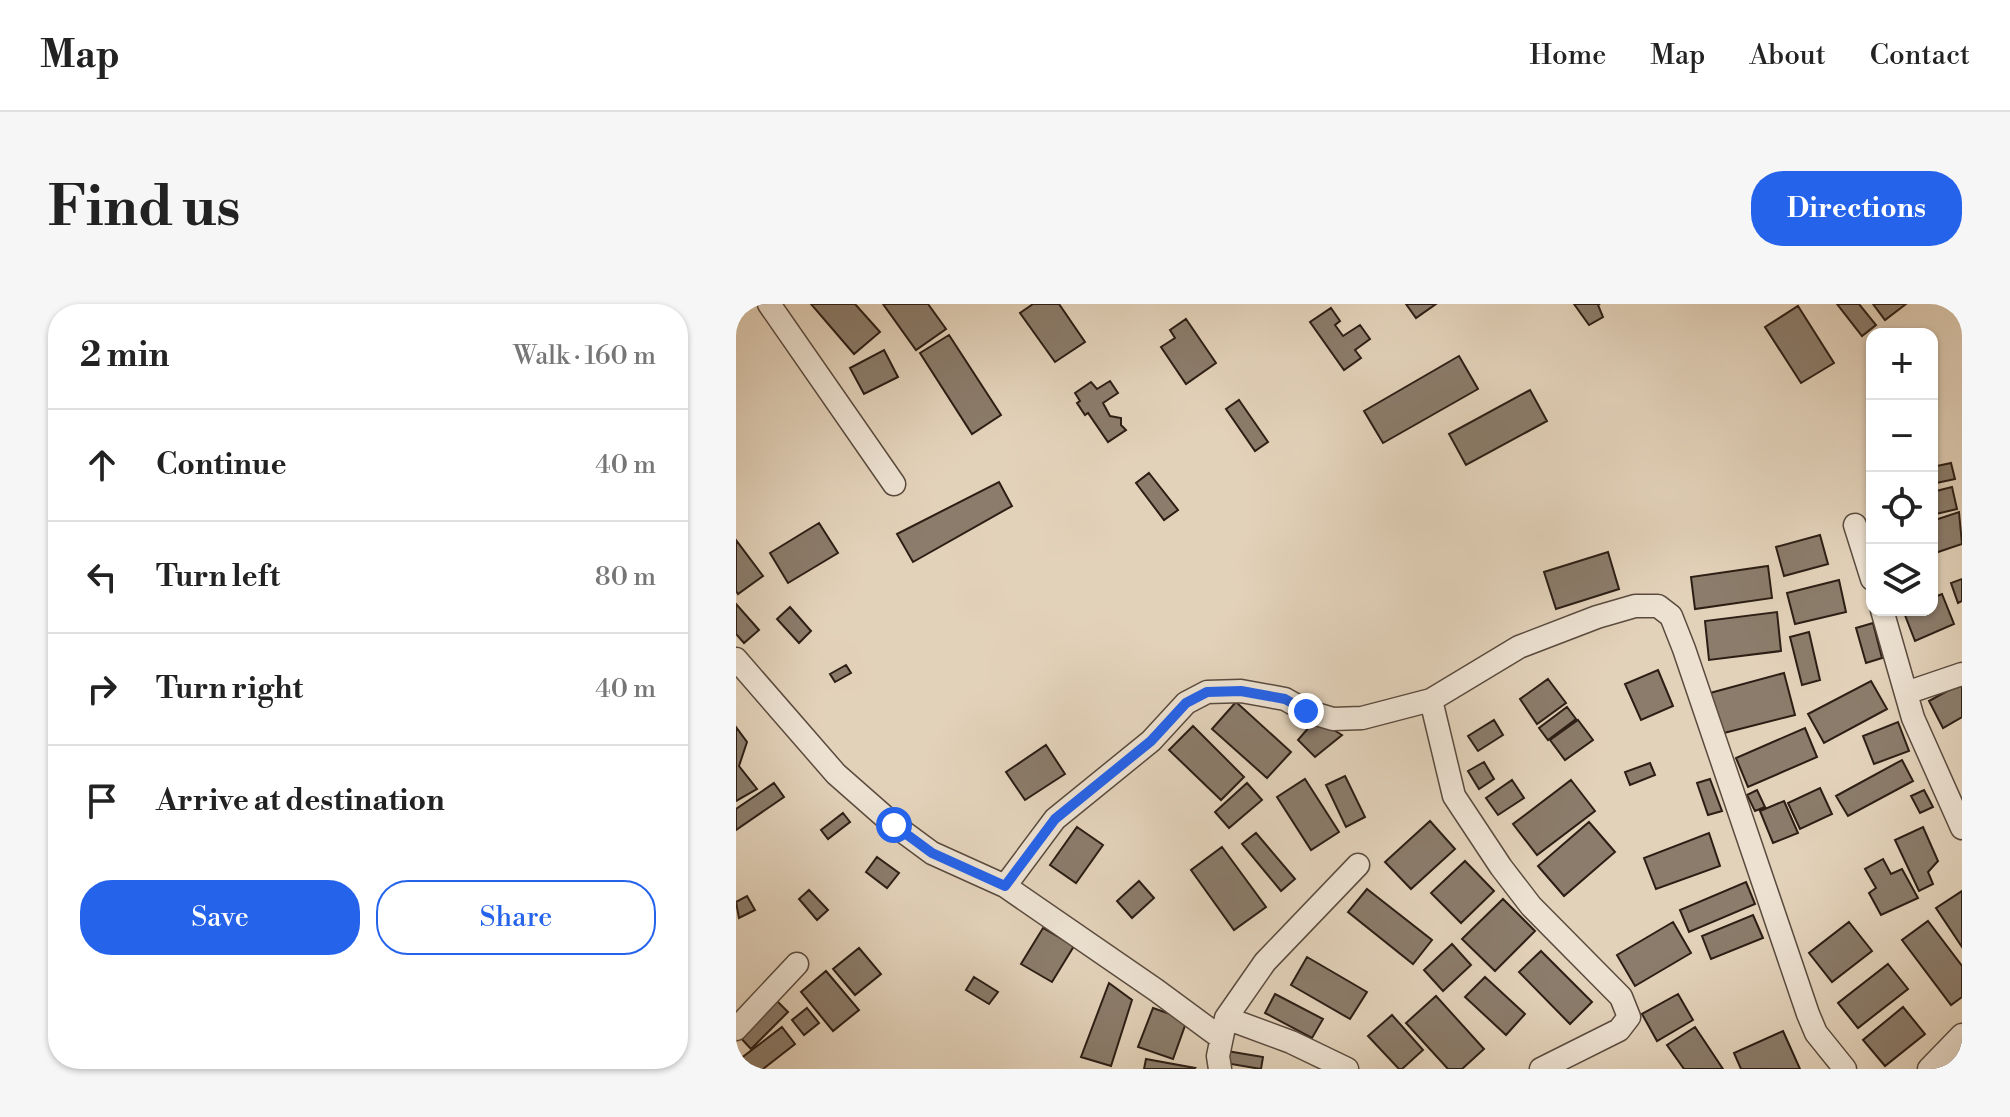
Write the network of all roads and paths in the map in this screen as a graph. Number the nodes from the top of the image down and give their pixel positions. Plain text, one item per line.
1 (769, 304) edge
2 (894, 484) dead end
3 (1855, 525) dead end
4 (1866, 560) edge
5 (1884, 616) edge
6 (736, 659) edge
7 (1962, 674) edge
8 (1906, 693) junction
9 (1431, 700) junction
10 (1962, 828) edge
11 (1358, 865) dead end
12 (1005, 886) junction
13 (797, 964) dead end
14 (1224, 1028) junction
15 (736, 1029) edge
16 (1962, 1035) edge
17 (1220, 1069) edge
18 (1347, 1069) edge
19 (1541, 1069) edge
20 (1845, 1069) edge
21 (1929, 1069) edge

1 - 2 street
3 - 4 street
5 - 8 street
6 - 12 street
7 - 8 street
8 - 10 street
9 - 12 street
9 - 19 street
9 - 20 street
11 - 14 street
12 - 14 street
13 - 15 street
14 - 17 street
14 - 18 street
16 - 21 street

